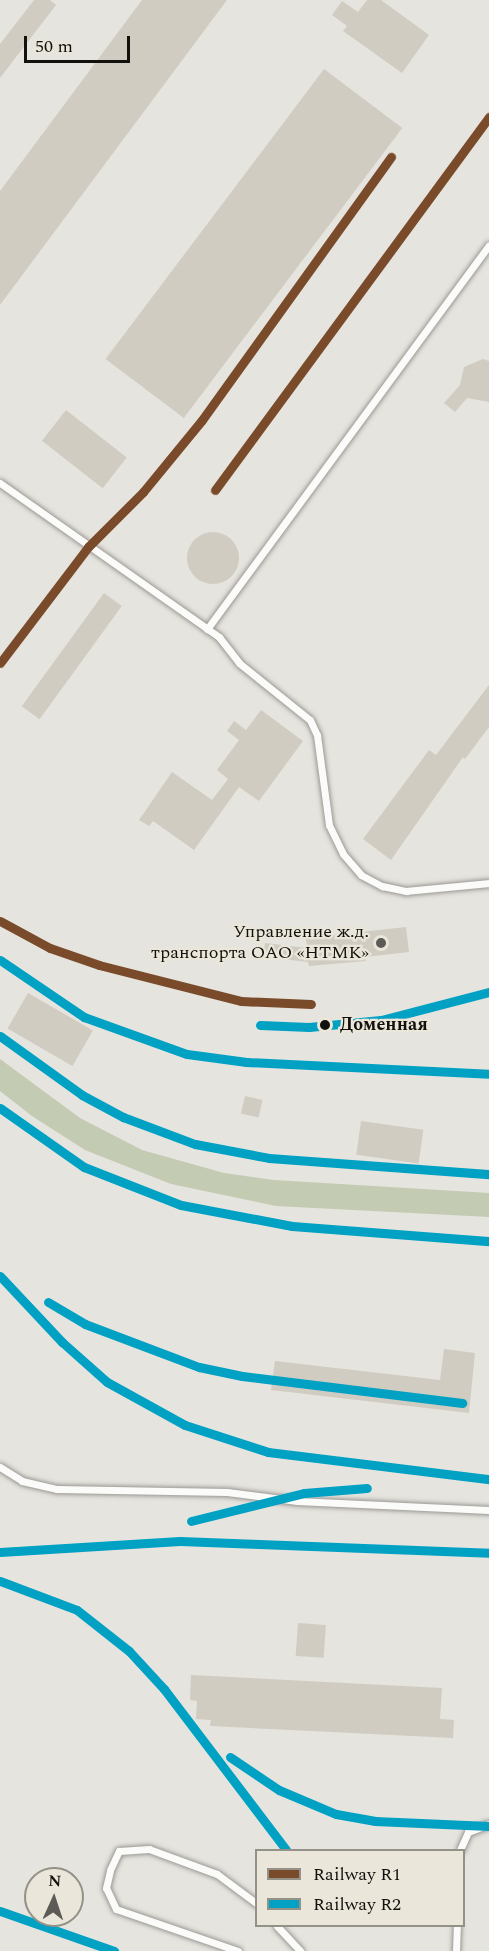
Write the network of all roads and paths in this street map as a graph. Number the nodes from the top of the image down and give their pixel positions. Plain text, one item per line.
1 (489, 245) edge
2 (0, 483) edge
3 (207, 629) junction
4 (489, 883) edge
5 (0, 1467) edge
6 (489, 1510) edge
7 (489, 1824) edge
8 (461, 1849) edge
9 (255, 1902) edge
10 (278, 1927) edge
11 (457, 1927) edge
12 (238, 1951) edge
13 (300, 1951) edge
14 (456, 1951) edge

1 - 3 lane
2 - 3 lane
3 - 4 lane
5 - 6 lane
7 - 8 lane
9 - 12 lane
10 - 13 lane
11 - 14 lane

